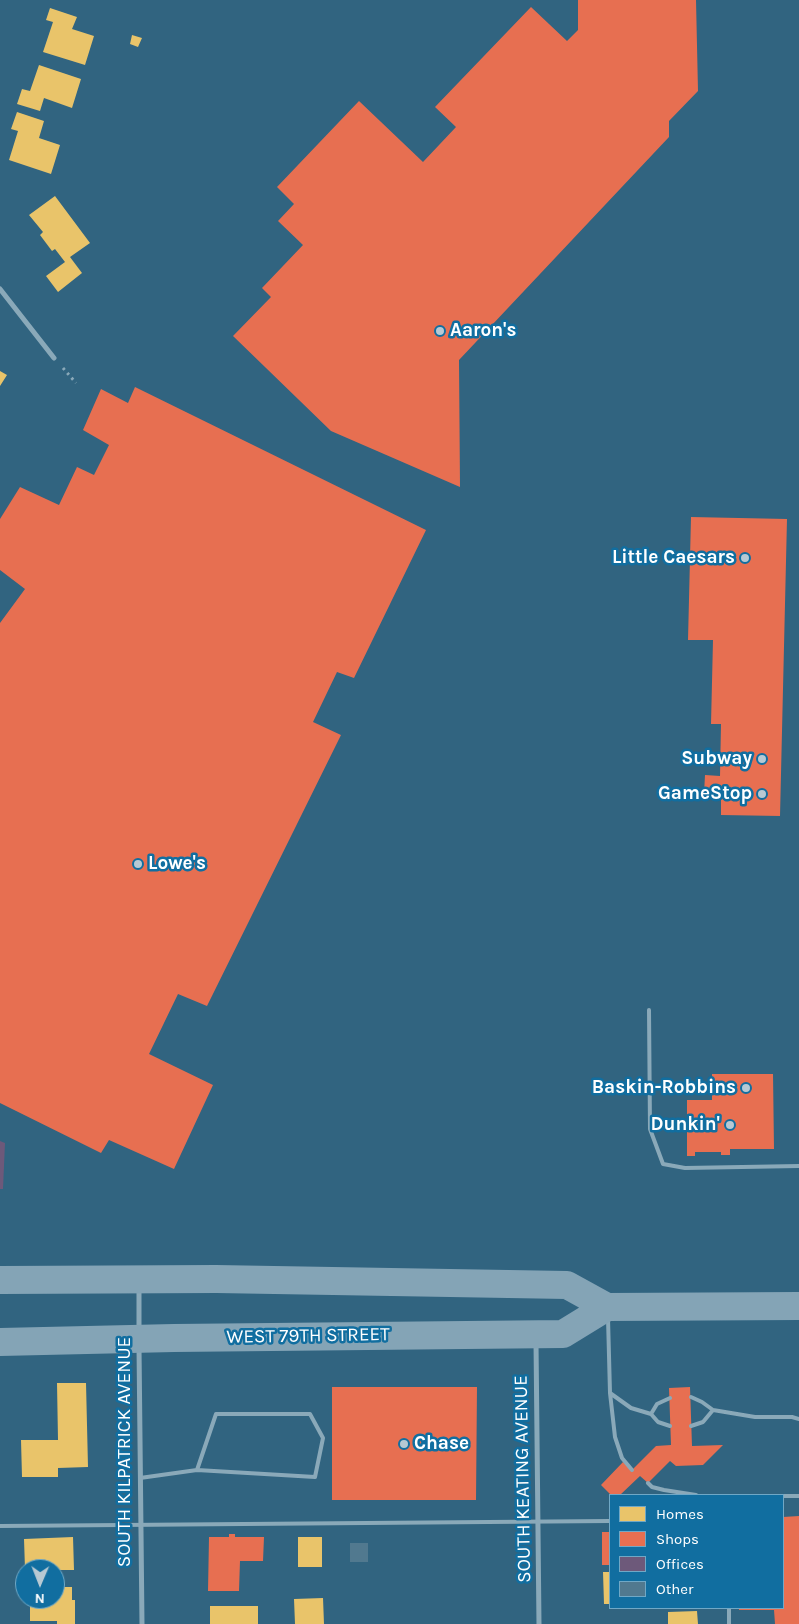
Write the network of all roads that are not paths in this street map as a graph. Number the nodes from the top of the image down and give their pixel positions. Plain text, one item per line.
1 (0, 289) edge
2 (54, 358) dead end
3 (650, 1010) dead end
4 (799, 1166) edge
5 (139, 1279) junction
6 (0, 1280) edge
7 (799, 1306) edge
8 (607, 1307) junction
9 (536, 1333) junction
10 (139, 1339) junction
11 (0, 1342) edge
12 (610, 1394) junction
13 (670, 1398) dead end
14 (691, 1398) dead end
15 (713, 1410) junction
16 (652, 1414) junction
17 (799, 1419) edge
18 (670, 1426) dead end
19 (691, 1426) dead end
20 (197, 1470) junction
21 (632, 1470) dead end
22 (140, 1478) junction
23 (648, 1484) dead end
24 (690, 1494) edge
25 (784, 1496) edge
26 (799, 1496) edge
27 (538, 1521) junction
28 (609, 1521) edge
29 (140, 1524) junction
30 (0, 1526) edge
31 (729, 1609) edge
32 (142, 1624) edge
33 (539, 1624) edge
34 (729, 1624) edge

1 - 2 street
3 - 4 lane
5 - 6 main road
5 - 8 main road
5 - 10 street, SOUTH KILPATRICK AVENUE
7 - 8 main road
8 - 9 main road, WEST 79TH STREET
8 - 12 lane
9 - 10 main road, WEST 79TH STREET
9 - 27 street, SOUTH KEATING AVENUE
10 - 11 main road, WEST 79TH STREET
10 - 22 street, SOUTH KILPATRICK AVENUE
12 - 16 lane
12 - 21 lane
13 - 16 lane
14 - 15 lane
15 - 17 lane
15 - 19 lane
16 - 18 lane
20 - 20 lane
20 - 22 lane
22 - 29 street, SOUTH KILPATRICK AVENUE
23 - 24 lane
25 - 26 lane
27 - 28 lane
27 - 29 lane
27 - 33 street, SOUTH KEATING AVENUE
29 - 30 lane
29 - 32 street, SOUTH KILPATRICK AVENUE
31 - 34 lane

